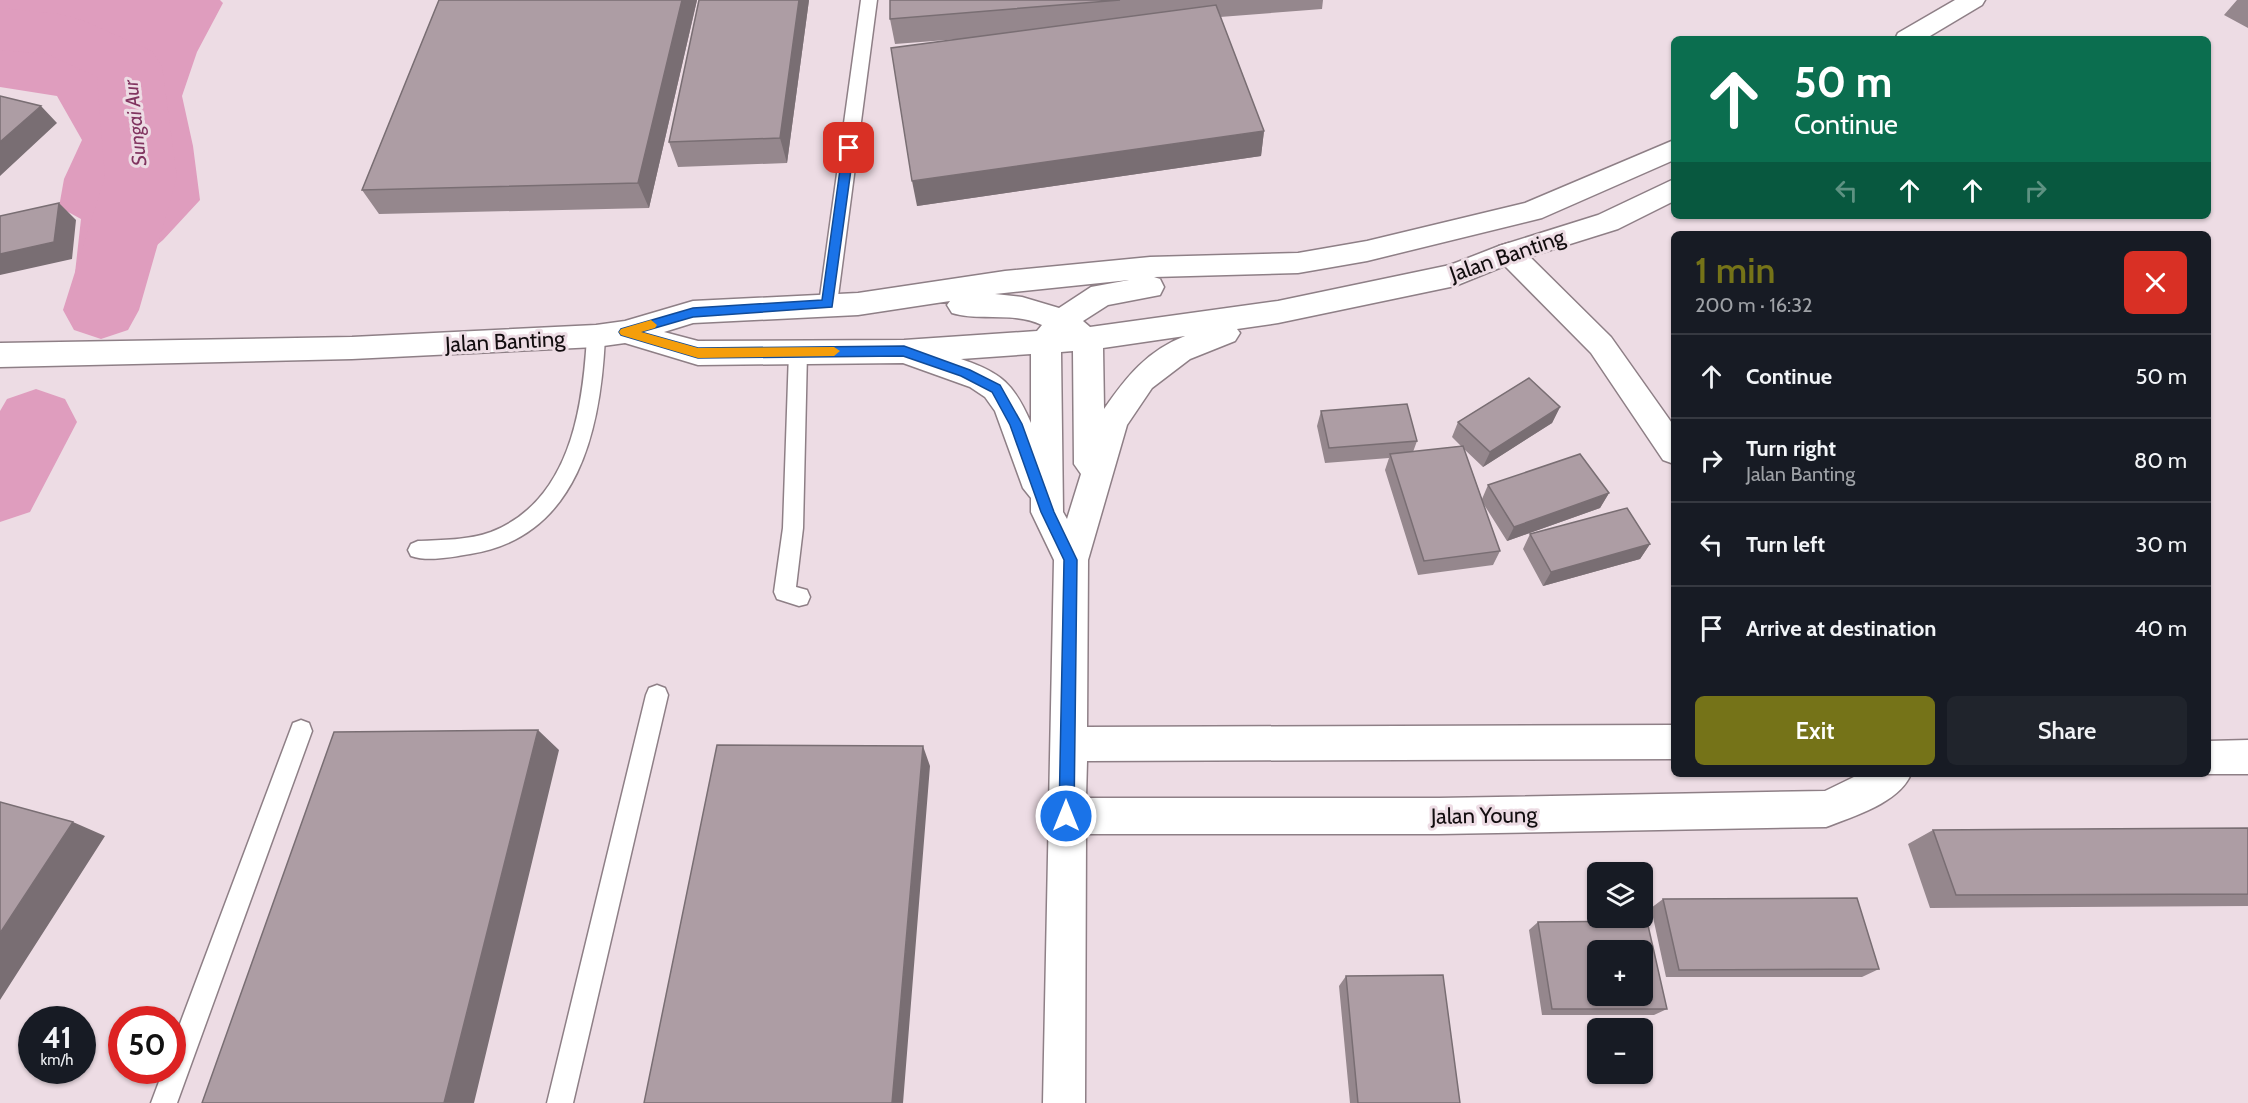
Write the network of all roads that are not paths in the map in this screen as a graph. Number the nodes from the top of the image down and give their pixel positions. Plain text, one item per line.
1 (869, 0) edge
2 (1972, 0) edge
3 (1911, 36) edge
4 (1671, 150) edge
5 (1671, 190) edge
6 (1509, 254) junction
7 (1298, 263) junction
8 (828, 304) junction
9 (858, 304) junction
10 (1278, 312) junction
11 (1054, 331) junction
12 (625, 332) junction
13 (596, 336) junction
14 (1088, 339) junction
15 (904, 351) junction
16 (798, 352) junction
17 (0, 355) edge
18 (1671, 447) edge
19 (1090, 496) junction
20 (1047, 512) junction
21 (418, 550) dead end
22 (1071, 560) junction
23 (799, 597) dead end
24 (657, 695) dead end
25 (300, 731) dead end
26 (1671, 742) edge
27 (1067, 744) junction
28 (2211, 758) edge
29 (2248, 758) edge
30 (1888, 777) edge
31 (1066, 816) junction
32 (164, 1103) edge
33 (560, 1103) edge
34 (1064, 1103) edge

1 - 8 lane
2 - 3 main road
4 - 7 main road
5 - 6 main road, Jalan Banting
6 - 10 main road, Jalan Banting
6 - 18 main road
7 - 9 main road, Jalan Banting
7 - 11 main road
8 - 9 main road, Jalan Banting
8 - 12 main road, Jalan Banting
9 - 11 main road
10 - 14 main road
10 - 19 main road
11 - 14 main road
11 - 15 main road
11 - 20 main road
12 - 13 main road, Jalan Banting
12 - 16 main road
13 - 17 main road, Jalan Banting
13 - 21 lane
14 - 19 main road
15 - 16 main road
15 - 20 main road
16 - 23 lane
19 - 22 main road
20 - 22 main road
22 - 27 main road
24 - 33 lane
25 - 32 lane
26 - 27 main road
27 - 31 main road
28 - 29 main road
30 - 31 main road, Jalan Young
31 - 34 main road

